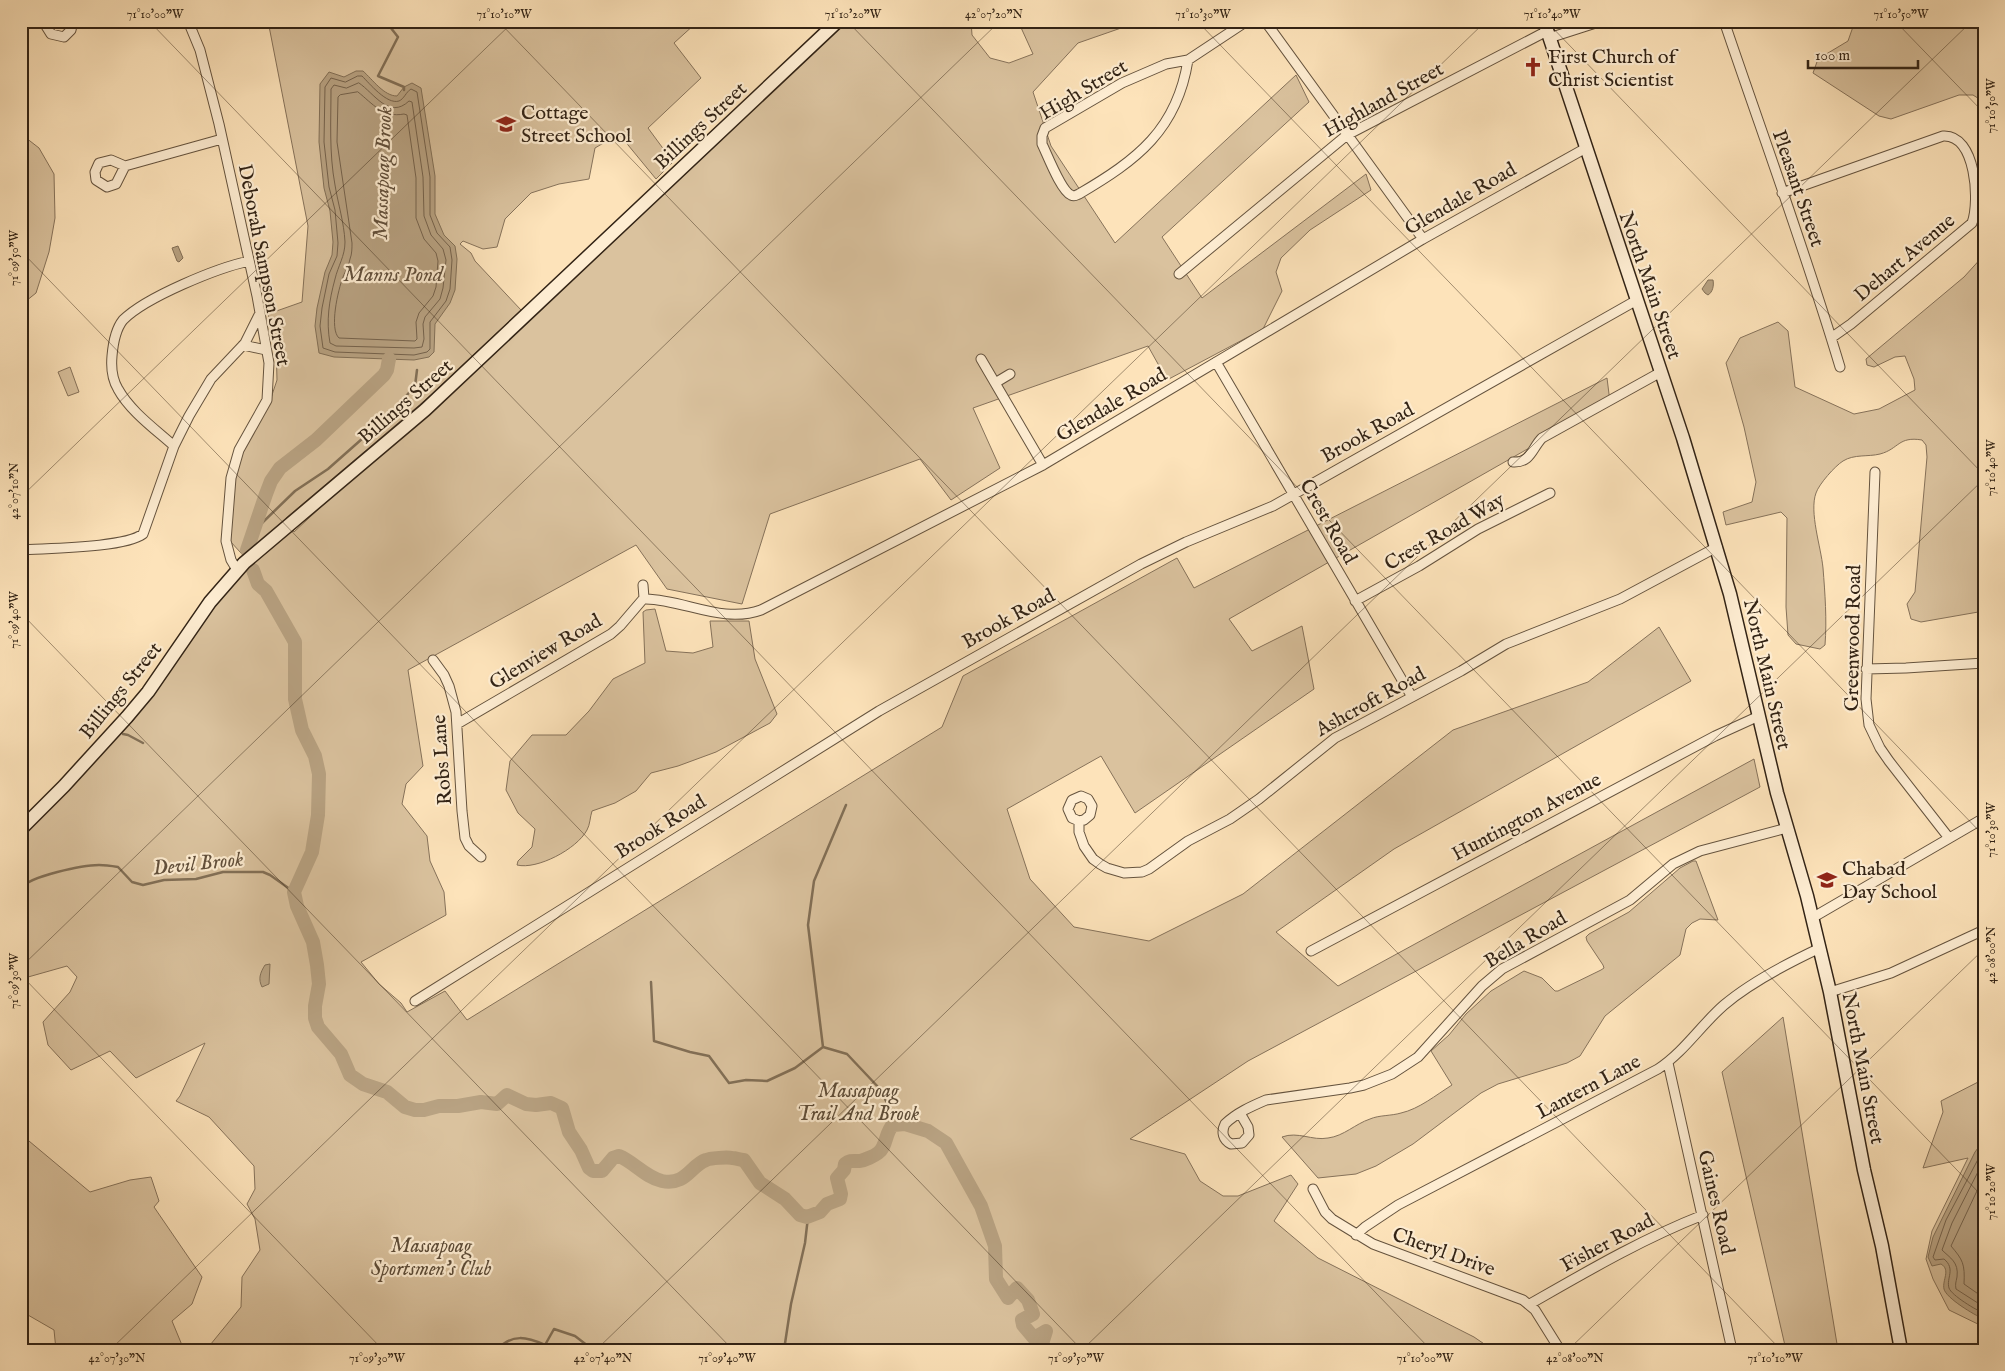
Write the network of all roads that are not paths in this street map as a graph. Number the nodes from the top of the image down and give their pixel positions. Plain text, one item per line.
1 (48, 21) edge
2 (73, 21) edge
3 (188, 21) edge
4 (838, 21) edge
5 (1247, 21) edge
6 (1265, 21) edge
7 (1602, 21) edge
8 (1724, 21) edge
9 (1547, 30) edge
10 (1188, 60) junction
11 (1347, 135) junction
12 (222, 139) junction
13 (1586, 148) junction
14 (125, 166) dead end
15 (1782, 192) junction
16 (1423, 239) junction
17 (250, 261) junction
18 (1179, 274) dead end
19 (1637, 300) junction
20 (260, 315) junction
21 (1831, 338) junction
22 (243, 345) junction
23 (266, 350) junction
24 (981, 359) dead end
25 (1216, 362) junction
26 (1840, 367) dead end
27 (1661, 372) junction
28 (1010, 374) dead end
29 (995, 383) junction
30 (174, 446) junction
31 (1513, 462) dead end
32 (1043, 465) junction
33 (1875, 472) dead end
34 (1550, 493) dead end
35 (1293, 494) junction
36 (1717, 547) junction
37 (21, 550) edge
38 (237, 570) junction
39 (643, 585) dead end
40 (644, 598) junction
41 (1355, 601) junction
42 (433, 660) dead end
43 (1984, 663) edge
44 (1866, 669) junction
45 (1412, 697) junction
46 (1759, 716) junction
47 (457, 724) junction
48 (1984, 818) edge
49 (1079, 820) dead end
50 (1787, 828) junction
51 (21, 829) edge
52 (1949, 838) junction
53 (481, 857) dead end
54 (1812, 918) junction
55 (1984, 930) edge
56 (1820, 948) junction
57 (1311, 951) dead end
58 (1830, 992) junction
59 (415, 1001) dead end
60 (1668, 1063) junction
61 (1240, 1113) dead end
62 (1313, 1189) dead end
63 (1702, 1215) junction
64 (1356, 1235) junction
65 (1530, 1304) junction
66 (1560, 1350) edge
67 (1732, 1350) edge
68 (1901, 1350) edge

1 - 2 street
3 - 12 street, Deborah Sampson Street
4 - 38 main road, Billings Street
5 - 10 street, High Street
6 - 11 street
7 - 9 street, Highland Street
8 - 15 street, Pleasant Street
9 - 11 street, Highland Street
9 - 13 main road, North Main Street
10 - 10 street, High Street
11 - 16 street
11 - 18 street, Highland Street
12 - 14 street
12 - 17 street, Deborah Sampson Street
13 - 16 street, Glendale Road
13 - 19 main road, North Main Street
15 - 21 street, Pleasant Street
15 - 21 street, Dehart Avenue
16 - 25 street, Glendale Road
17 - 20 street, Deborah Sampson Street
17 - 30 street
19 - 27 main road, North Main Street
19 - 35 street, Brook Road
20 - 22 street
20 - 23 street, Deborah Sampson Street
21 - 26 street, Pleasant Street
22 - 23 street
22 - 30 street
23 - 38 street, Deborah Sampson Street
24 - 29 street
25 - 32 street, Glendale Road
25 - 35 street, Crest Road
27 - 31 street
27 - 36 main road, North Main Street
28 - 29 street
29 - 32 street
30 - 37 street
32 - 40 street, Glendale Road
33 - 44 street, Greenwood Road
34 - 41 street, Crest Road Way
35 - 41 street, Crest Road
35 - 59 street, Brook Road
36 - 45 street, Ashcroft Road
36 - 46 main road, North Main Street
38 - 51 main road, Billings Street
39 - 40 street
40 - 47 street, Glenview Road
41 - 45 street, Crest Road
42 - 47 street, Robs Lane
43 - 44 street
44 - 52 street, Greenwood Road
45 - 49 street, Ashcroft Road
46 - 50 main road, North Main Street
46 - 57 street, Huntington Avenue
47 - 53 street, Robs Lane
48 - 52 street
50 - 54 main road, North Main Street
50 - 61 street, Bella Road
52 - 54 street
54 - 56 main road, North Main Street
55 - 58 street
56 - 58 main road, North Main Street
56 - 60 street, Lantern Lane
58 - 68 main road, North Main Street
60 - 63 street, Gaines Road
60 - 64 street, Lantern Lane
62 - 64 street, Cheryl Drive
63 - 65 street, Fisher Road
63 - 67 street, Gaines Road
64 - 65 street, Cheryl Drive
65 - 66 street, Cheryl Drive

